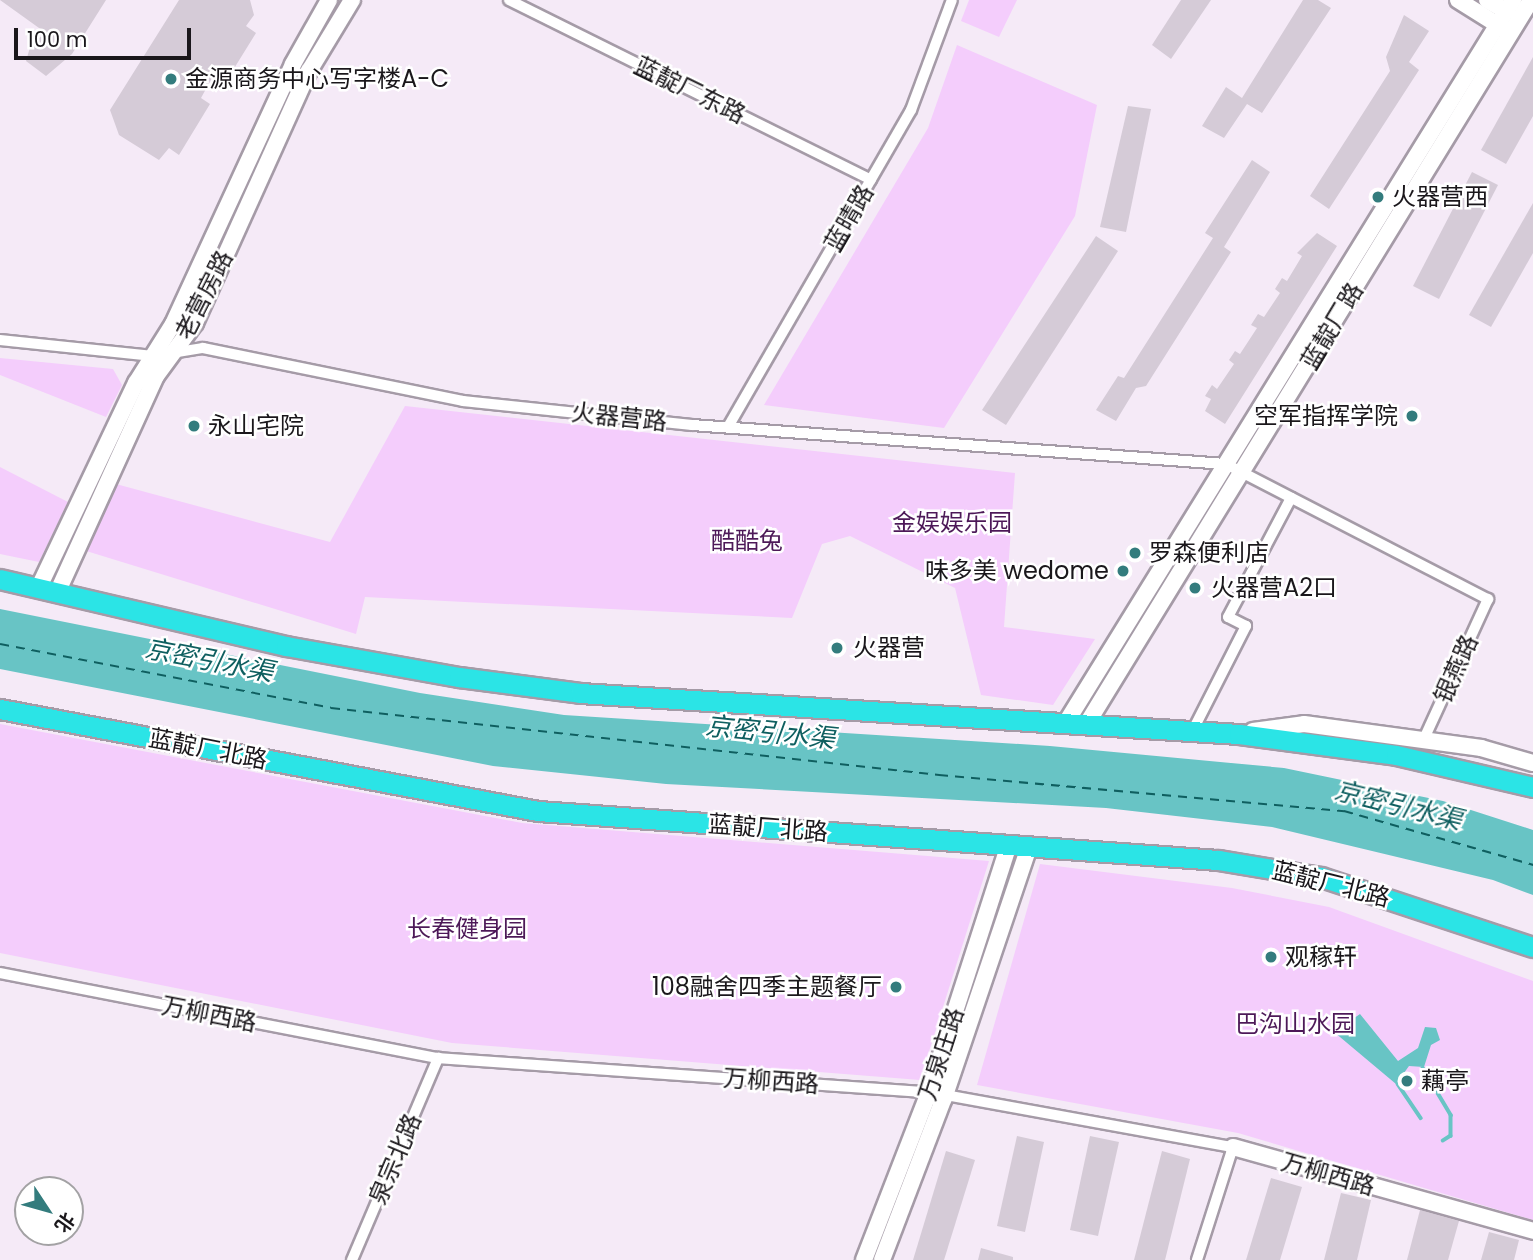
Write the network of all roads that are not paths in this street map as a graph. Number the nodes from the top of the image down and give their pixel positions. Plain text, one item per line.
1 (329, 0) edge
2 (352, 0) edge
3 (509, 0) edge
4 (952, 0) edge
5 (1458, 0) edge
6 (1487, 0) edge
7 (1531, 0) edge
8 (1509, 18) edge
9 (871, 180) junction
10 (0, 340) edge
11 (171, 355) junction
12 (153, 356) junction
13 (728, 427) junction
14 (1226, 464) junction
15 (1242, 473) junction
16 (1291, 498) junction
17 (0, 579) edge
18 (49, 589) junction
19 (1488, 599) joint
20 (0, 709) edge
21 (1067, 721) junction
22 (1088, 722) junction
23 (1193, 730) junction
24 (1239, 734) junction
25 (1424, 739) junction
26 (1533, 763) edge
27 (1533, 787) edge
28 (1009, 845) junction
29 (1029, 846) junction
30 (1533, 947) edge
31 (0, 973) edge
32 (438, 1058) junction
33 (937, 1095) junction
34 (1233, 1147) junction
35 (1533, 1231) edge
36 (352, 1260) edge
37 (864, 1260) edge
38 (881, 1260) edge
39 (1197, 1260) edge

1 - 12 street, 老营房路
2 - 11 street, 老营房路
3 - 9 street, 蓝靛厂东路
4 - 9 street, 蓝晴路
5 - 8 street
6 - 8 street
7 - 8 street, 蓝靛厂路
8 - 14 street, 蓝靛厂路
8 - 15 street, 蓝靛厂路
9 - 13 street, 蓝晴路
10 - 12 street, 火器营路
11 - 12 street, 火器营路
11 - 13 street, 火器营路
11 - 18 street, 老营房路
12 - 18 street, 老营房路
13 - 14 street, 火器营路
14 - 15 street, 火器营路
14 - 21 street, 蓝靛厂路
15 - 16 street, 火器营路
15 - 22 street, 蓝靛厂路
16 - 19 street, 火器营路
16 - 23 street
17 - 18 highway
18 - 21 highway
19 - 25 street, 银燕路
20 - 28 highway, 蓝靛厂北路
21 - 22 highway
22 - 23 highway
23 - 24 highway
24 - 25 street
24 - 27 highway
25 - 26 street
28 - 29 highway, 蓝靛厂北路
28 - 33 street, 万泉庄路
29 - 30 highway, 蓝靛厂北路
29 - 33 street, 万泉庄路
31 - 32 street, 万柳西路
32 - 33 street, 万柳西路
32 - 36 street, 泉宗北路
33 - 34 street, 万柳西路
33 - 37 street, 万泉庄路
33 - 38 street, 万泉庄路
34 - 35 street, 万柳西路
34 - 39 street

